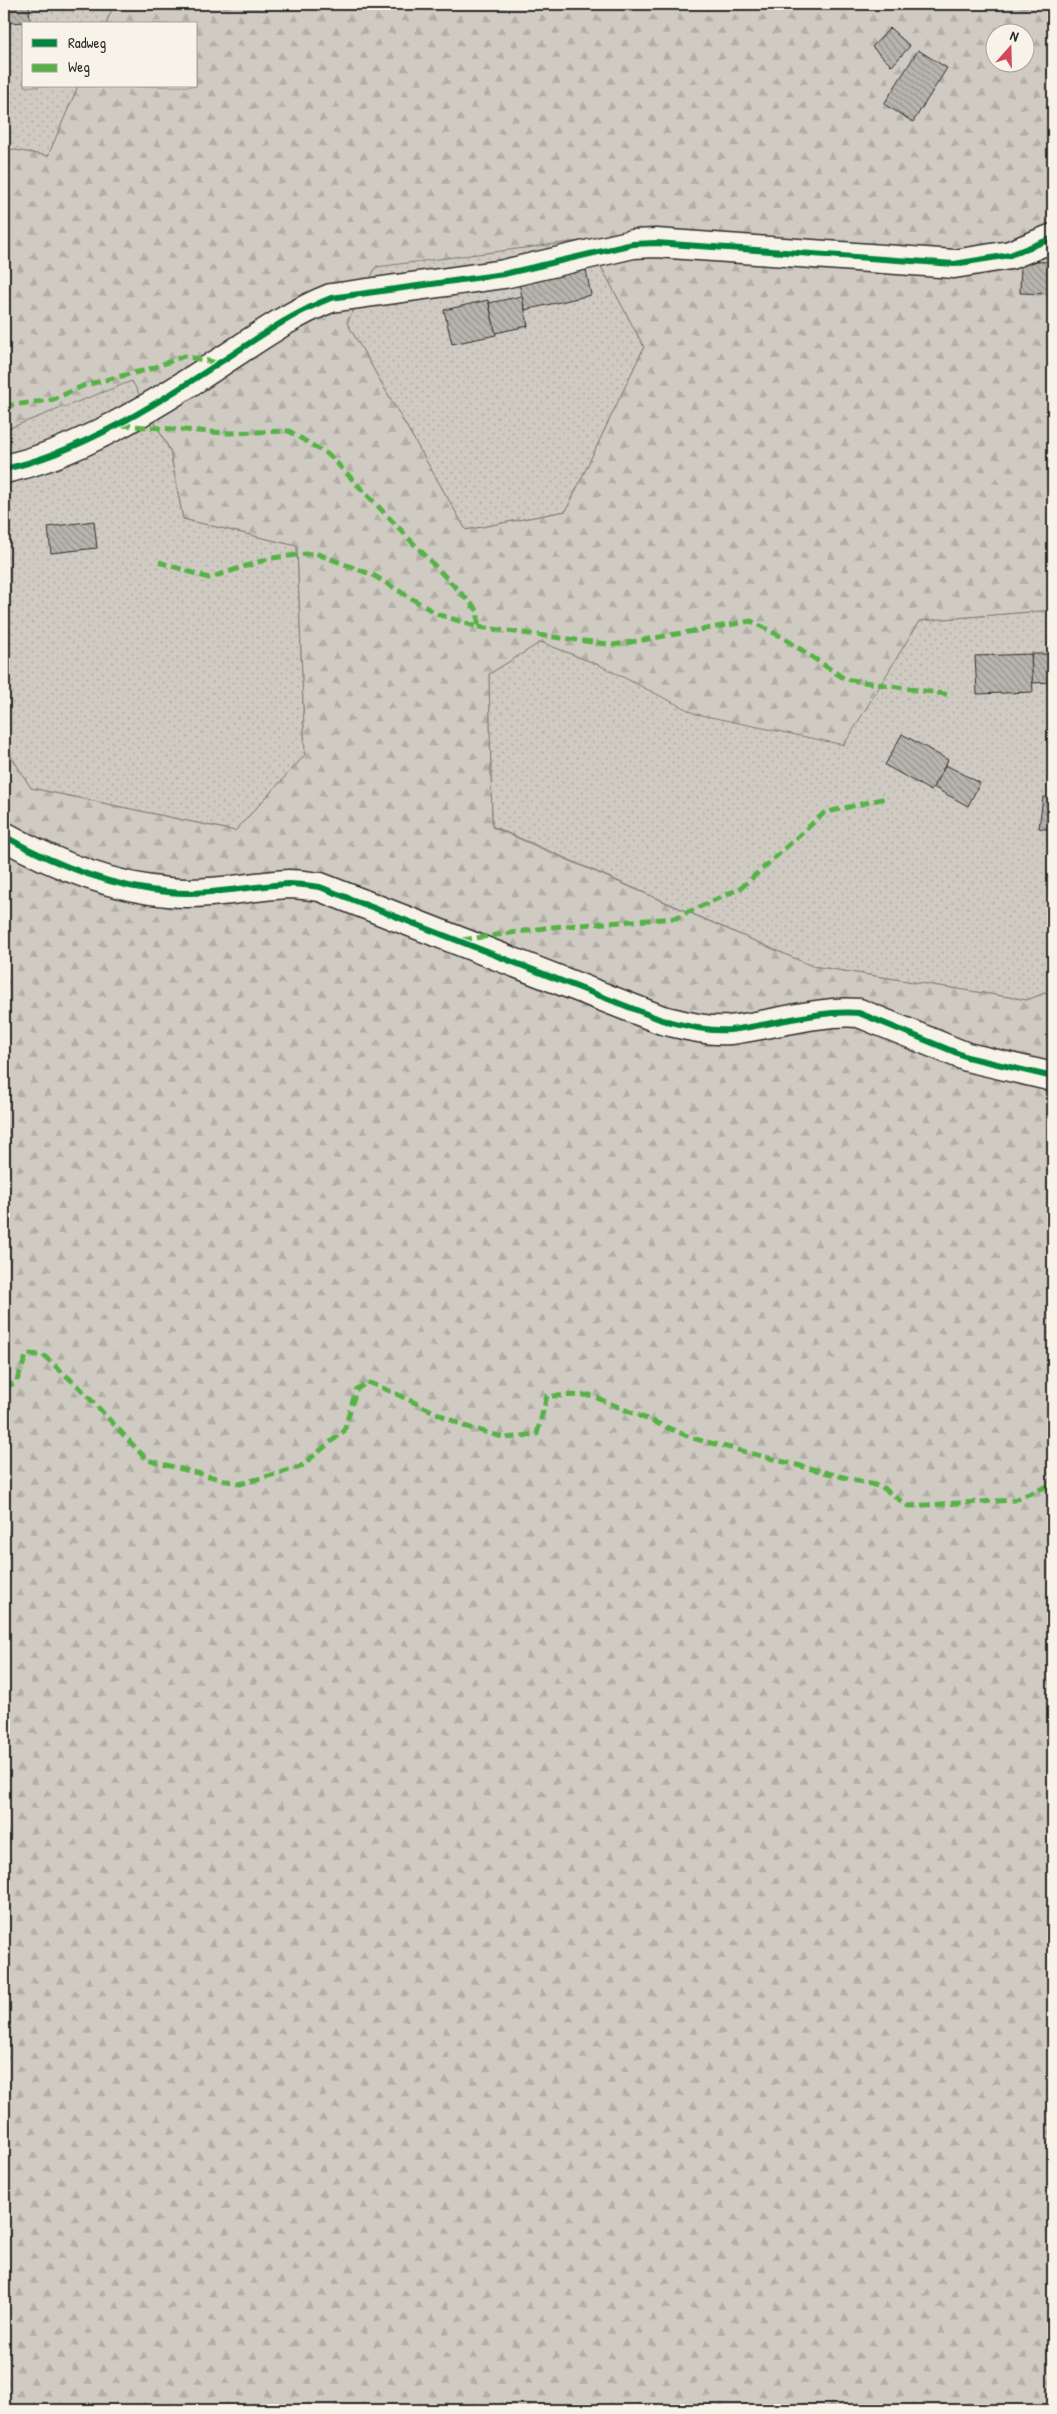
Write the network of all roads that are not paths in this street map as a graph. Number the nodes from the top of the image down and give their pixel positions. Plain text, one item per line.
1 (1053, 238) edge
2 (4, 468) edge
3 (4, 836) edge
4 (1053, 1077) edge

1 - 2 street
3 - 4 street

